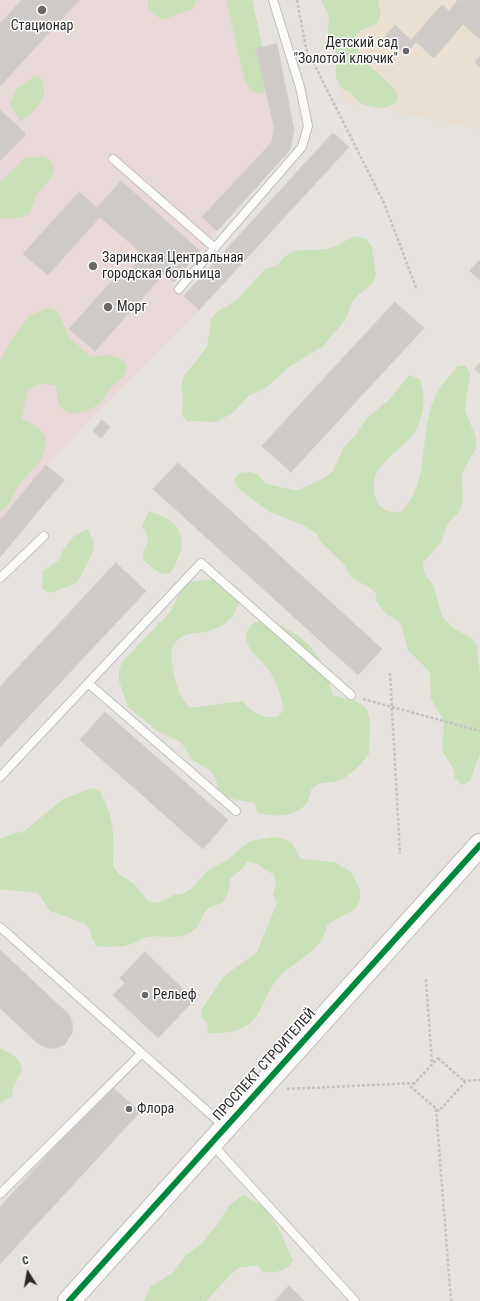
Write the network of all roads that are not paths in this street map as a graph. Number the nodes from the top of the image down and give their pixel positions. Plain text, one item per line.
1 (273, 0) edge
2 (114, 159) dead end
3 (215, 248) junction
4 (179, 289) dead end
5 (44, 536) dead end
6 (0, 578) edge
7 (88, 683) junction
8 (351, 695) road end
9 (0, 777) edge
10 (236, 811) dead end
11 (479, 848) edge
12 (0, 926) edge
13 (142, 1053) junction
14 (225, 1127) junction
15 (211, 1144) junction
16 (0, 1194) edge
17 (69, 1301) edge
18 (355, 1301) edge

1 - 3 lane
2 - 3 lane
3 - 4 lane
5 - 6 lane
7 - 8 lane
7 - 9 lane
7 - 10 lane
11 - 14 street, ПРОСПЕКТ СТРОИТЕЛЕЙ
12 - 13 lane
13 - 14 lane
13 - 16 lane
14 - 15 street, ПРОСПЕКТ СТРОИТЕЛЕЙ
15 - 17 street, ПРОСПЕКТ СТРОИТЕЛЕЙ
15 - 18 lane

